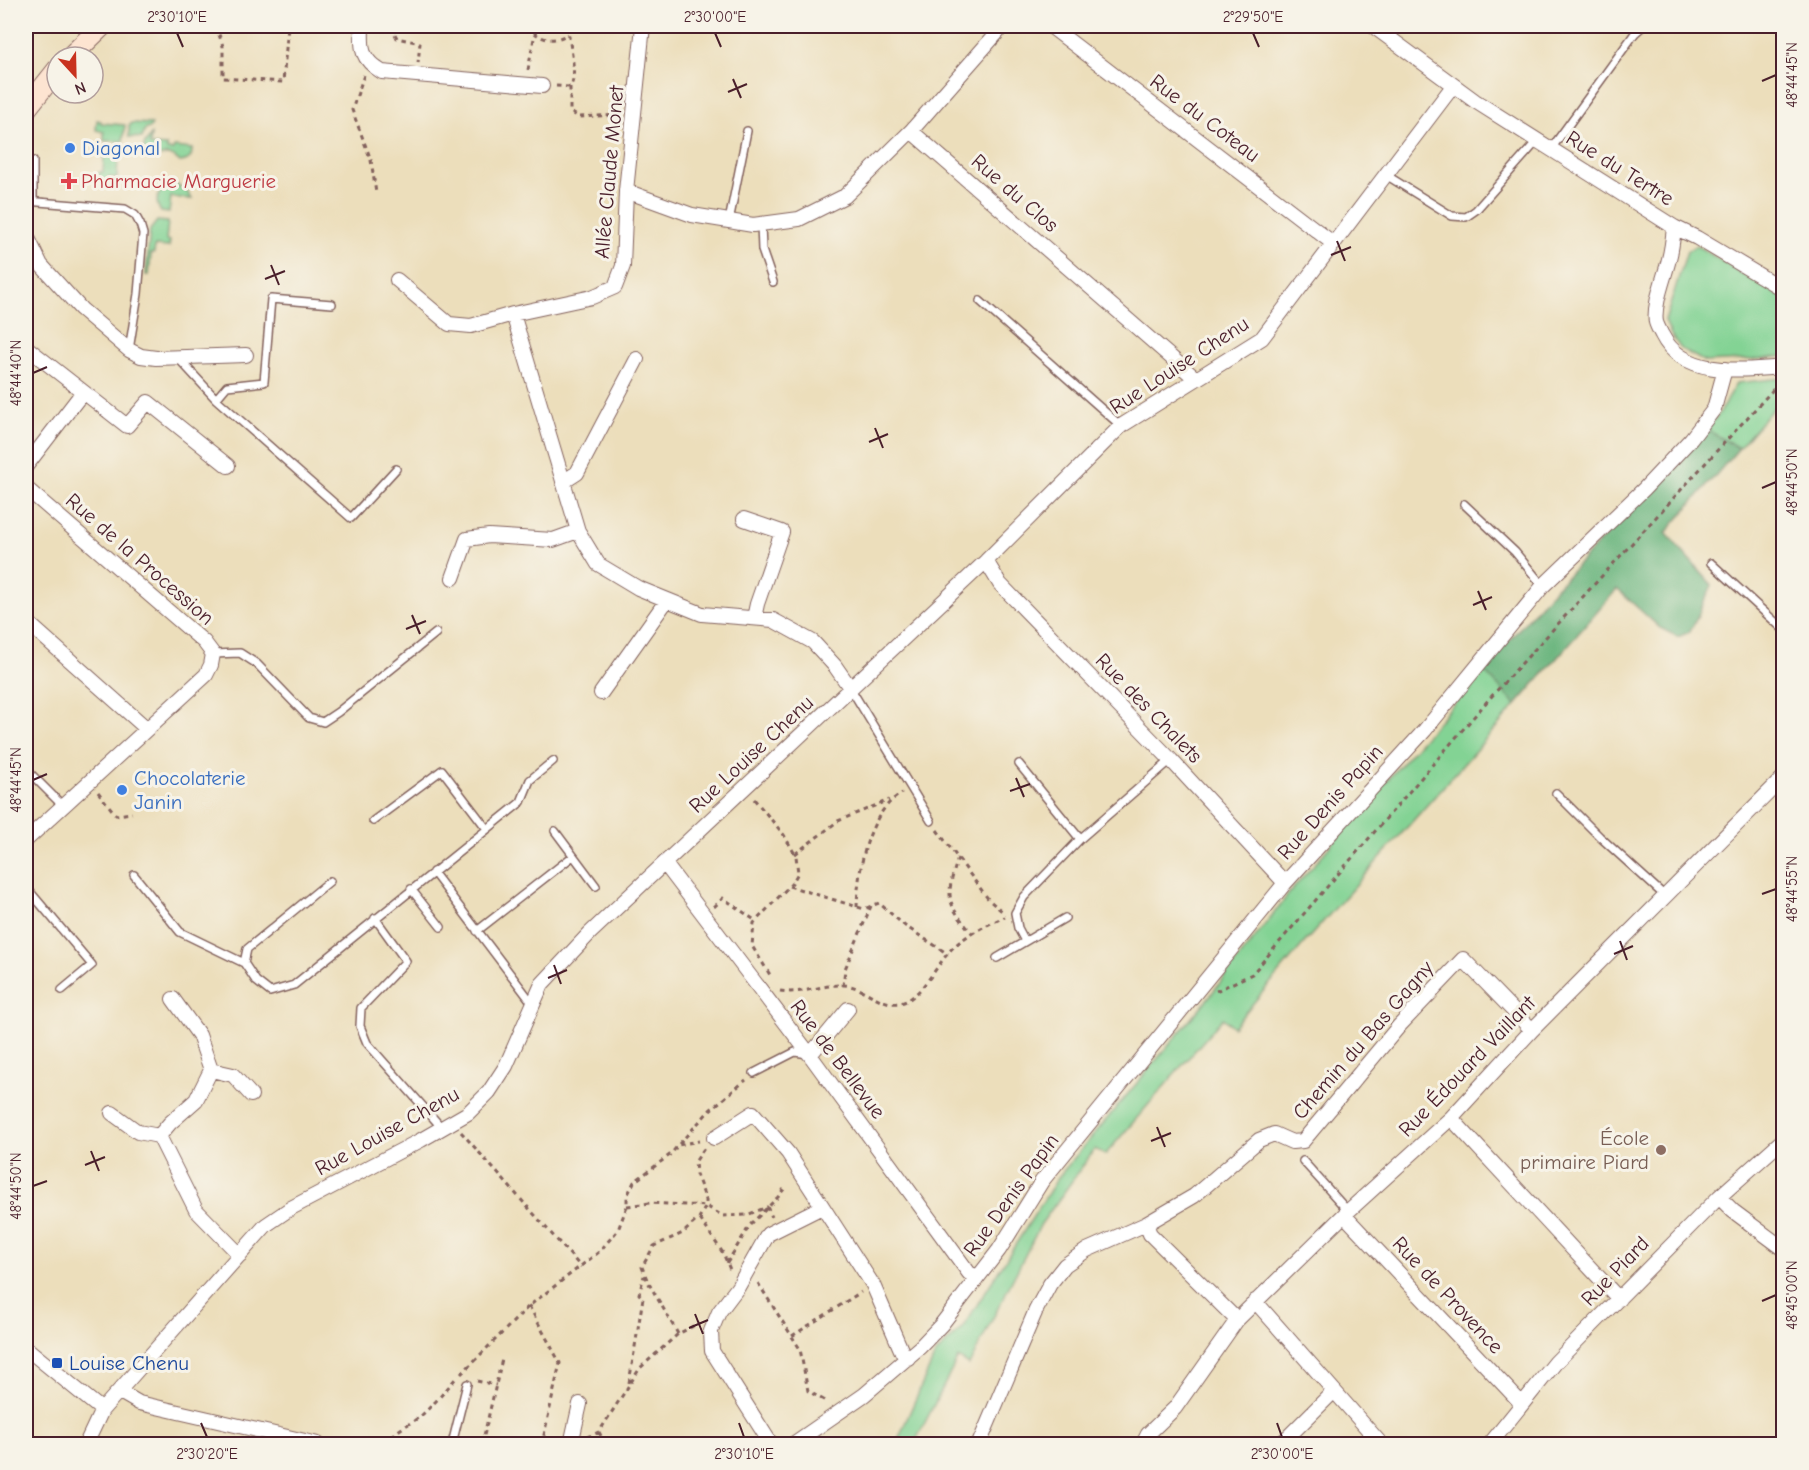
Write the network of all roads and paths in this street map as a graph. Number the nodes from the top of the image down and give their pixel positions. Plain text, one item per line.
1 (102, 26) edge
2 (216, 26) edge
3 (288, 26) edge
4 (362, 26) edge
5 (391, 26) edge
6 (528, 26) edge
7 (568, 26) edge
8 (643, 26) edge
9 (1003, 26) edge
10 (1050, 26) edge
11 (1373, 26) edge
12 (1643, 26) edge
13 (535, 33) junction
14 (568, 34) junction
15 (82, 45) edge
16 (373, 67) junction
17 (417, 75) junction
18 (525, 84) junction
19 (45, 85) edge
20 (542, 86) joint
21 (1453, 86) junction
22 (570, 87) junction
23 (26, 109) edge
24 (634, 115) junction
25 (747, 131) dead end
26 (911, 131) junction
27 (1537, 141) junction
28 (1551, 149) junction
29 (33, 161) dead end
30 (1386, 175) junction
31 (626, 191) junction
32 (376, 193) dead end
33 (29, 201) edge
34 (729, 221) junction
35 (761, 224) junction
36 (1674, 227) junction
37 (26, 234) edge
38 (1334, 244) junction
39 (397, 280) dead end
40 (773, 282) dead end
41 (1784, 290) edge
42 (980, 301) dead end
43 (333, 304) dead end
44 (513, 314) junction
45 (26, 347) edge
46 (129, 350) junction
47 (246, 355) dead end
48 (177, 357) junction
49 (637, 359) dead end
50 (1783, 367) edge
51 (1725, 369) junction
52 (1196, 379) junction
53 (83, 392) junction
54 (216, 399) junction
55 (1121, 426) junction
56 (26, 466) edge
57 (228, 466) dead end
58 (396, 469) dead end
59 (563, 482) junction
60 (26, 488) edge
61 (1464, 504) dead end
62 (744, 519) dead end
63 (578, 531) junction
64 (986, 561) junction
65 (1710, 563) dead end
66 (453, 578) dead end
67 (1543, 586) junction
68 (667, 600) junction
69 (754, 618) junction
70 (26, 621) edge
71 (1784, 630) edge
72 (436, 633) dead end
73 (213, 654) junction
74 (851, 689) junction
75 (601, 693) dead end
76 (146, 728) junction
77 (1171, 760) junction
78 (554, 761) dead end
79 (1019, 764) dead end
80 (26, 769) edge
81 (1784, 777) edge
82 (88, 782) junction
83 (744, 788) junction
84 (911, 788) junction
85 (1556, 794) dead end
86 (891, 800) junction
87 (63, 806) junction
88 (132, 813) dead end
89 (373, 821) dead end
90 (931, 821) joint
91 (487, 829) junction
92 (555, 831) dead end
93 (1080, 839) junction
94 (26, 840) edge
95 (795, 854) junction
96 (573, 856) junction
97 (958, 858) junction
98 (665, 864) junction
99 (433, 872) junction
100 (134, 875) dead end
101 (330, 881) dead end
102 (1285, 883) junction
103 (26, 886) edge
104 (596, 886) dead end
105 (789, 886) junction
106 (411, 889) junction
107 (1665, 896) junction
108 (871, 906) junction
109 (856, 907) junction
110 (704, 916) junction
111 (375, 918) junction
112 (1065, 918) dead end
113 (756, 921) junction
114 (441, 927) dead end
115 (477, 931) junction
116 (972, 933) junction
117 (1025, 941) junction
118 (948, 954) junction
119 (997, 958) dead end
120 (244, 963) junction
121 (843, 986) junction
122 (1201, 987) junction
123 (62, 990) dead end
124 (173, 999) dead end
125 (533, 1004) junction
126 (848, 1009) dead end
127 (1532, 1030) junction
128 (810, 1055) junction
129 (211, 1071) junction
130 (754, 1073) joint
131 (251, 1095) dead end
132 (112, 1113) dead end
133 (1451, 1118) junction
134 (447, 1125) junction
135 (159, 1136) junction
136 (714, 1138) junction
137 (1784, 1139) edge
138 (678, 1145) junction
139 (1303, 1161) dead end
140 (784, 1189) dead end
141 (1719, 1197) junction
142 (627, 1206) junction
143 (706, 1206) junction
144 (767, 1207) junction
145 (822, 1207) junction
146 (1346, 1213) junction
147 (699, 1218) junction
148 (1146, 1224) junction
149 (778, 1229) junction
150 (1784, 1249) edge
151 (240, 1255) junction
152 (727, 1263) junction
153 (581, 1267) junction
154 (749, 1268) junction
155 (645, 1274) junction
156 (978, 1277) junction
157 (873, 1285) junction
158 (738, 1287) junction
159 (1619, 1299) junction
160 (1255, 1301) junction
161 (529, 1306) junction
162 (719, 1312) junction
163 (1237, 1320) junction
164 (678, 1334) junction
165 (792, 1336) junction
166 (26, 1348) edge
167 (908, 1358) junction
168 (501, 1359) dead end
169 (467, 1384) dead end
170 (629, 1384) junction
171 (1334, 1391) junction
172 (120, 1392) junction
173 (580, 1404) dead end
174 (1522, 1404) junction
175 (102, 1410) junction
176 (842, 1410) junction
177 (599, 1432) junction
178 (572, 1442) edge
179 (86, 1444) edge
180 (318, 1444) edge
181 (387, 1444) edge
182 (453, 1444) edge
183 (482, 1444) edge
184 (542, 1444) edge
185 (605, 1444) edge
186 (771, 1444) edge
187 (793, 1444) edge
188 (980, 1444) edge
189 (1143, 1444) edge
190 (1281, 1444) edge
191 (1381, 1444) edge
192 (1490, 1444) edge

1 - 15 main road
2 - 3 path
4 - 16 street
5 - 17 path
6 - 13 path
7 - 14 path
8 - 24 street, Allée Claude Monet
9 - 26 street
10 - 38 street, Rue du Coteau
11 - 21 street, Rue du Tertre
12 - 28 lane
13 - 14 path
13 - 18 path
14 - 22 path
16 - 17 street
16 - 32 path
17 - 18 street
18 - 20 street
19 - 23 main road
20 - 22 path
21 - 27 street, Rue du Tertre
21 - 30 street, Rue Louise Chenu
22 - 24 path
24 - 31 street, Allée Claude Monet
25 - 34 lane
26 - 35 street
26 - 52 street, Rue du Clos
27 - 28 street, Rue du Tertre
27 - 30 lane
28 - 36 street, Rue du Tertre
29 - 33 lane
30 - 38 street, Rue Louise Chenu
31 - 34 street
31 - 44 street, Allée Claude Monet
33 - 46 lane
34 - 35 street
35 - 40 lane
36 - 41 street
36 - 51 street, Rue du Tertre
37 - 46 street
38 - 52 street, Rue Louise Chenu
39 - 44 street, Allée Claude Monet
42 - 55 lane
43 - 54 lane
44 - 59 street
45 - 53 street
46 - 48 street
47 - 48 street
48 - 54 lane
49 - 59 street
50 - 51 street, Rue du Tertre
50 - 122 path
51 - 67 street, Rue Denis Papin
52 - 55 street, Rue Louise Chenu
53 - 56 street
53 - 57 street
54 - 58 lane
55 - 64 street, Rue Louise Chenu
59 - 63 street
60 - 73 street, Rue de la Procession
61 - 67 lane
62 - 69 street
63 - 66 street
63 - 68 street
64 - 74 street, Rue Louise Chenu
64 - 77 street, Rue des Chalets
65 - 71 lane
67 - 102 street, Rue Denis Papin
68 - 69 street
68 - 75 street
69 - 74 street
70 - 76 street
72 - 73 lane
73 - 76 street, Rue de la Procession
74 - 83 street, Rue Louise Chenu
74 - 84 lane
76 - 82 street, Rue de la Procession
77 - 93 lane
77 - 102 street, Rue des Chalets
78 - 91 lane
79 - 93 lane
80 - 87 lane
81 - 107 street, Rue Édouard Vaillant
82 - 87 street, Rue de la Procession
82 - 88 path
83 - 95 path
83 - 98 street, Rue Louise Chenu
84 - 86 path
84 - 90 lane
85 - 107 lane
86 - 95 path
86 - 109 path
87 - 94 street, Rue de la Procession
89 - 91 lane
90 - 97 path
91 - 99 lane
92 - 96 lane
93 - 117 lane
95 - 105 path
96 - 104 lane
96 - 115 lane
97 - 116 path
97 - 116 path
98 - 110 street, Rue de Bellevue
98 - 125 street, Rue Louise Chenu
99 - 106 lane
99 - 115 lane
100 - 120 lane
101 - 120 lane
102 - 122 street, Rue Denis Papin
103 - 123 lane
105 - 109 path
105 - 113 path
106 - 111 lane
106 - 114 lane
107 - 127 street, Rue Édouard Vaillant
108 - 109 path
108 - 118 path
108 - 121 path
110 - 113 path
110 - 128 street, Rue de Bellevue
111 - 120 lane
111 - 134 lane
112 - 117 lane
113 - 121 path
115 - 125 lane
116 - 118 path
117 - 119 lane
118 - 121 path
122 - 156 street, Rue Denis Papin
124 - 129 street
125 - 134 street, Rue Louise Chenu
126 - 128 street
127 - 133 street, Rue Édouard Vaillant
127 - 148 street, Chemin du Bas Gagny
128 - 130 lane
128 - 156 street, Rue de Bellevue
129 - 131 street
129 - 135 street
130 - 138 path
132 - 135 street
133 - 146 street, Rue Édouard Vaillant
133 - 159 street
134 - 151 street, Rue Louise Chenu
134 - 153 path
135 - 151 street
136 - 138 path
136 - 143 path
136 - 145 street
137 - 141 street, Rue Piard
138 - 142 path
139 - 146 lane
140 - 144 path
141 - 150 street
141 - 159 street, Rue Piard
142 - 143 path
142 - 153 path
143 - 144 path
143 - 147 path
144 - 149 path
144 - 152 path
145 - 149 street
145 - 157 street
146 - 160 street, Rue Édouard Vaillant
146 - 174 street, Rue de Provence
147 - 152 path
147 - 155 path
148 - 163 street
148 - 188 street, Chemin du Bas Gagny
149 - 154 street
151 - 172 street, Rue Louise Chenu
152 - 158 path
153 - 161 path
154 - 158 street
154 - 165 path
155 - 164 path
155 - 170 path
156 - 167 street, Rue Denis Papin
157 - 165 path
157 - 167 street
158 - 162 street
159 - 174 street, Rue Piard
160 - 163 street, Rue Édouard Vaillant
160 - 171 street
161 - 181 path
161 - 184 path
162 - 164 path
162 - 186 street
163 - 189 street, Rue Édouard Vaillant
164 - 170 path
165 - 176 path
166 - 175 street
167 - 176 street, Rue Denis Papin
168 - 183 path
169 - 182 lane
170 - 177 path
171 - 190 street
171 - 191 street
172 - 175 street, Rue Louise Chenu
172 - 180 street
173 - 178 street
174 - 192 street, Rue Piard
175 - 179 street, Rue Louise Chenu
176 - 187 street, Rue Denis Papin
177 - 178 path
177 - 185 path

